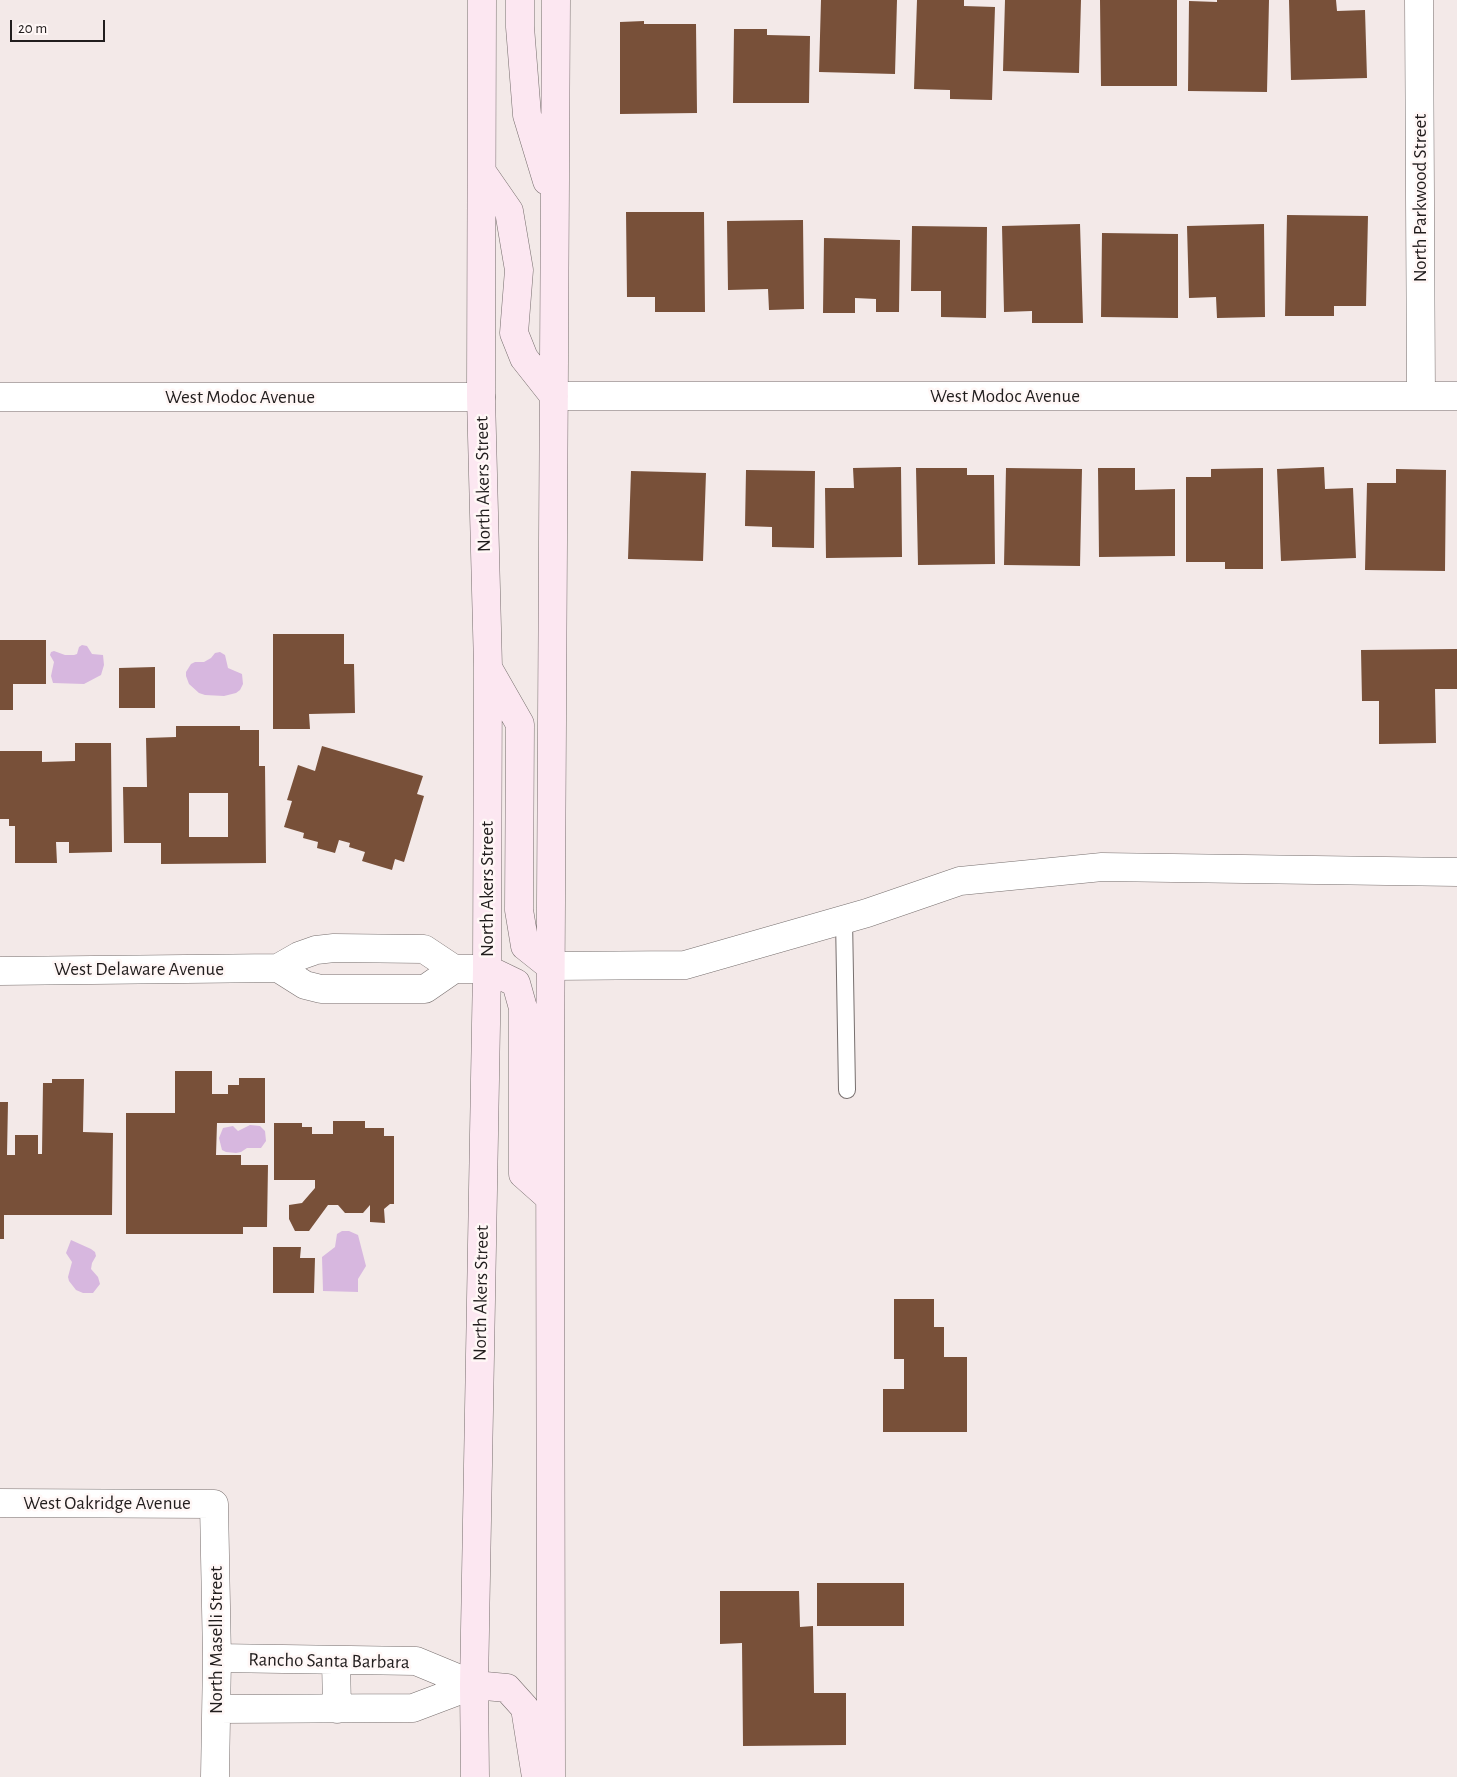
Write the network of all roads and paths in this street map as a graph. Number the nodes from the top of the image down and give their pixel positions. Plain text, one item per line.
1 (482, 0) edge
2 (520, 0) edge
3 (556, 0) edge
4 (1420, 0) edge
5 (482, 172) junction
6 (555, 209) junction
7 (554, 396) junction
8 (1420, 396) junction
9 (1457, 396) edge
10 (0, 397) edge
11 (481, 397) junction
12 (488, 667) junction
13 (1457, 872) edge
14 (844, 919) junction
15 (360, 948) junction
16 (550, 966) junction
17 (278, 968) junction
18 (454, 969) junction
19 (487, 969) junction
20 (0, 971) edge
21 (360, 989) junction
22 (847, 1090) dead end
23 (550, 1198) junction
24 (0, 1503) edge
25 (214, 1504) joint
26 (216, 1658) junction
27 (336, 1660) junction
28 (474, 1686) junction
29 (337, 1708) junction
30 (216, 1709) junction
31 (215, 1777) edge
32 (475, 1777) edge
33 (536, 1777) edge
34 (551, 1777) edge

1 - 5 main road, North Akers Street
2 - 6 main road
3 - 6 main road
4 - 8 street, North Parkwood Street
5 - 7 main road
5 - 11 main road, North Akers Street
6 - 7 main road
7 - 8 street, West Modoc Avenue
7 - 16 main road
8 - 9 street, West Modoc Avenue
10 - 11 street, West Modoc Avenue
11 - 12 main road, North Akers Street
12 - 16 main road
12 - 19 main road, North Akers Street
13 - 14 street
14 - 16 street
14 - 22 lane
15 - 17 street, West Delaware Avenue
15 - 18 street, West Delaware Avenue
15 - 21 street
16 - 23 main road
17 - 20 street, West Delaware Avenue
17 - 21 street
18 - 19 street
18 - 21 street
19 - 23 main road
19 - 28 main road, North Akers Street
23 - 34 main road
24 - 25 street, West Oakridge Avenue
25 - 26 street, North Maselli Street
26 - 27 street, Rancho Santa Barbara
26 - 30 street, North Maselli Street
27 - 28 street, Rancho Santa Barbara
27 - 29 street
28 - 29 street
28 - 32 main road, North Akers Street
28 - 33 main road
29 - 30 street
30 - 31 street, North Maselli Street

